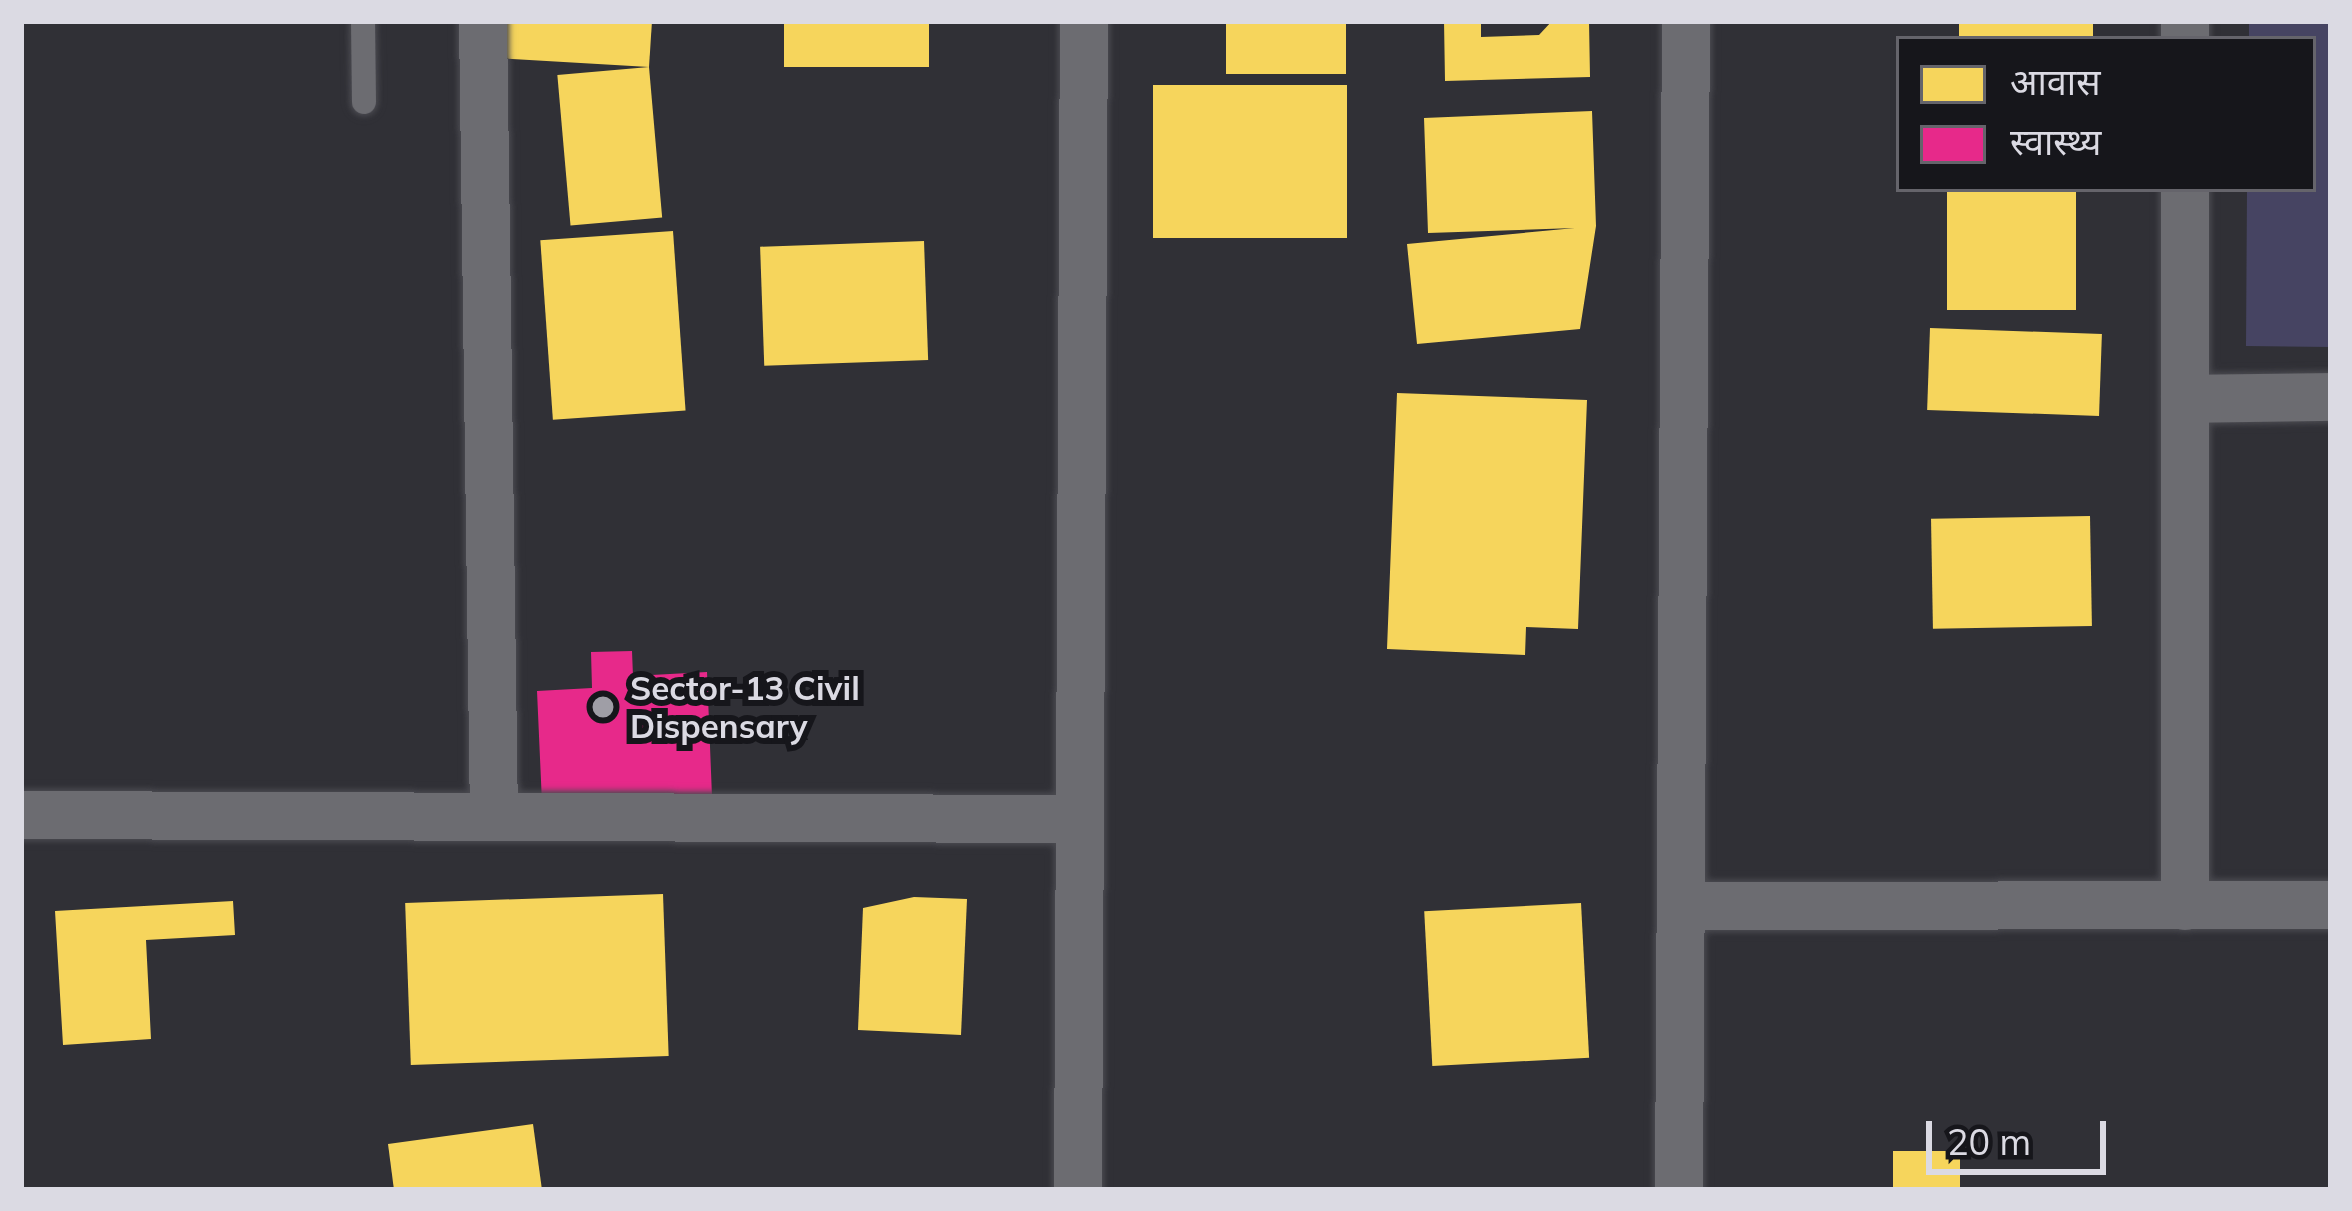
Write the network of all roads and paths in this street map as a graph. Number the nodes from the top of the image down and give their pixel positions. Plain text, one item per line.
1 (363, 21) edge
2 (483, 21) edge
3 (1084, 21) edge
4 (1686, 21) edge
5 (364, 102) dead end
6 (2185, 192) edge
7 (2331, 397) edge
8 (2185, 399) junction
9 (21, 815) edge
10 (494, 817) junction
11 (1080, 819) junction
12 (1681, 905) junction
13 (2185, 905) junction
14 (2331, 905) edge
15 (1078, 1190) edge
16 (1679, 1190) edge

1 - 5 lane
2 - 10 street
3 - 11 street
4 - 12 street
6 - 8 street
7 - 8 street
8 - 13 street
9 - 10 street
10 - 11 street
11 - 15 street
12 - 13 street
12 - 16 street
13 - 14 street

